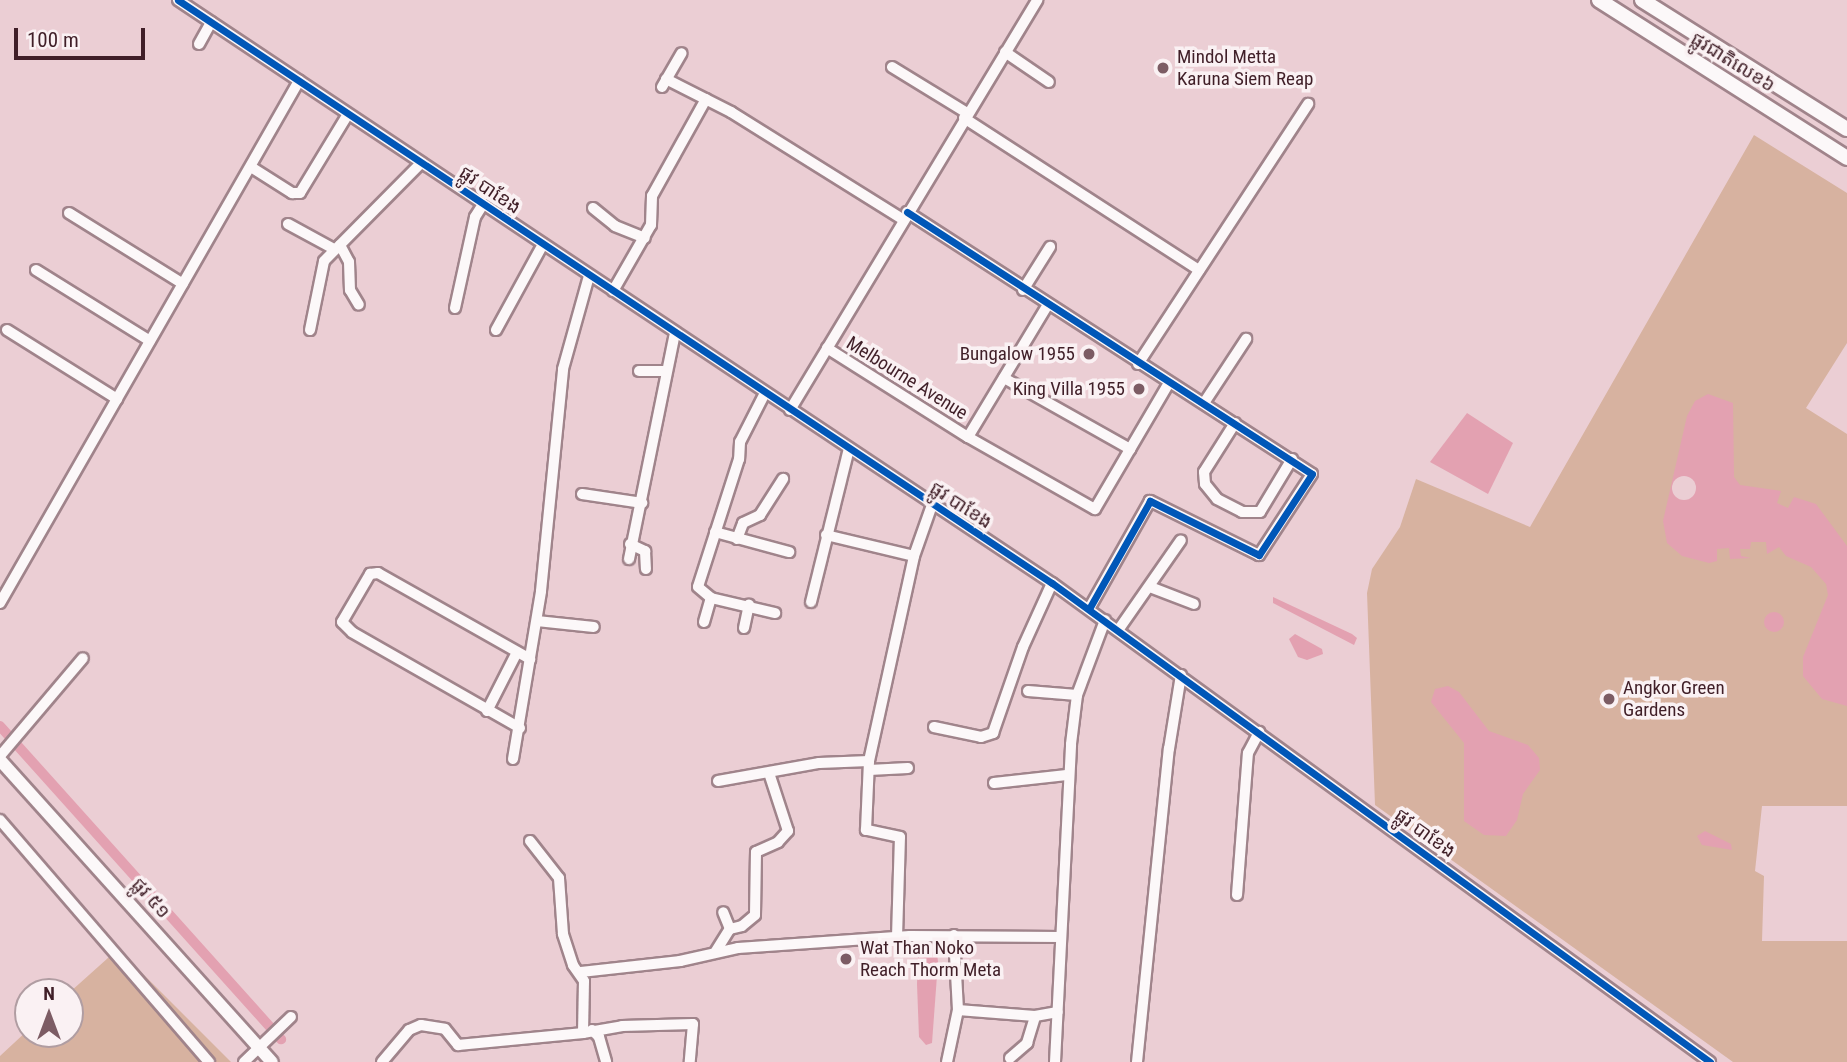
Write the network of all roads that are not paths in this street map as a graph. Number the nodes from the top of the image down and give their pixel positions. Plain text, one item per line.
1 (178, 0) edge
2 (1037, 0) edge
3 (1599, 0) edge
4 (1642, 0) edge
5 (211, 22) junction
6 (199, 44) dead end
7 (1005, 52) junction
8 (682, 53) dead end
9 (892, 67) dead end
10 (299, 81) junction
11 (1049, 82) dead end
12 (706, 99) junction
13 (1308, 104) dead end
14 (348, 114) junction
15 (966, 116) junction
16 (1847, 129) edge
17 (1847, 158) edge
18 (421, 163) junction
19 (251, 167) junction
20 (483, 204) junction
21 (593, 208) dead end
22 (69, 213) dead end
23 (905, 215) junction
24 (288, 224) dead end
25 (645, 238) junction
26 (542, 244) junction
27 (337, 247) junction
28 (1050, 247) dead end
29 (36, 270) dead end
30 (1199, 271) junction
31 (589, 276) junction
32 (183, 284) junction
33 (1023, 290) junction
34 (613, 291) junction
35 (359, 305) dead end
36 (1047, 306) junction
37 (455, 308) dead end
38 (7, 330) dead end
39 (310, 330) dead end
40 (496, 330) dead end
41 (675, 333) junction
42 (1246, 339) dead end
43 (150, 341) junction
44 (827, 348) junction
45 (1138, 364) junction
46 (639, 371) dead end
47 (666, 371) junction
48 (1004, 378) junction
49 (1169, 383) junction
50 (765, 393) junction
51 (117, 398) junction
52 (1204, 403) junction
53 (790, 410) junction
54 (1235, 423) junction
55 (968, 437) junction
56 (849, 449) junction
57 (1130, 449) junction
58 (1292, 459) junction
59 (783, 479) dead end
60 (583, 495) dead end
61 (642, 503) junction
62 (932, 505) junction
63 (715, 532) junction
64 (827, 535) junction
65 (737, 539) junction
66 (1181, 540) dead end
67 (630, 544) junction
68 (789, 552) dead end
69 (914, 556) junction
70 (629, 559) dead end
71 (646, 569) dead end
72 (1052, 583) junction
73 (1150, 587) junction
74 (711, 598) junction
75 (811, 602) dead end
76 (0, 603) edge
77 (1194, 604) dead end
78 (749, 605) junction
79 (1089, 609) junction
80 (775, 612) dead end
81 (1105, 620) junction
82 (537, 621) junction
83 (704, 622) dead end
84 (594, 627) dead end
85 (744, 628) dead end
86 (1119, 629) junction
87 (517, 652) junction
88 (83, 658) dead end
89 (530, 659) junction
90 (1181, 675) junction
91 (1028, 691) dead end
92 (1077, 695) junction
93 (487, 711) junction
94 (934, 727) dead end
95 (520, 728) junction
96 (1259, 732) junction
97 (5, 753) edge
98 (513, 759) dead end
99 (869, 766) junction
100 (908, 768) dead end
101 (769, 774) junction
102 (1068, 775) junction
103 (718, 781) dead end
104 (994, 783) dead end
105 (0, 820) edge
106 (530, 841) dead end
107 (1237, 895) dead end
108 (723, 912) dead end
109 (730, 929) junction
110 (954, 935) junction
111 (897, 937) junction
112 (1061, 937) junction
113 (716, 951) junction
114 (581, 972) junction
115 (958, 1010) junction
116 (1058, 1012) junction
117 (291, 1017) dead end
118 (1034, 1017) junction
119 (587, 1031) junction
120 (256, 1049) junction
121 (1010, 1058) dead end
122 (209, 1062) edge
123 (244, 1062) edge
124 (272, 1062) edge
125 (382, 1062) edge
126 (606, 1062) edge
127 (690, 1062) edge
128 (947, 1062) edge
129 (1055, 1062) edge
130 (1137, 1062) edge
131 (1710, 1062) edge

1 - 5 street, ផ្លូវ បាខែង
2 - 7 street
3 - 17 highway, ផ្លូវជាតិលេខ៦
4 - 16 highway, ផ្លូវជាតិលេខ៦
5 - 6 street
5 - 10 street, ផ្លូវ បាខែង
7 - 11 street
7 - 15 street
8 - 12 street
9 - 15 street
10 - 14 street, ផ្លូវ បាខែង
10 - 19 street
12 - 23 street
12 - 25 street
13 - 30 street
14 - 18 street, ផ្លូវ បាខែង
14 - 19 street
15 - 23 street
15 - 30 street
18 - 20 street, ផ្លូវ បាខែង
18 - 27 street
19 - 32 street
20 - 26 street, ផ្លូវ បាខែង
20 - 37 street
21 - 25 street
22 - 32 street
23 - 33 street
23 - 44 street
24 - 27 street
25 - 34 street
26 - 31 street, ផ្លូវ បាខែង
26 - 40 street
27 - 35 street
27 - 39 street
28 - 33 street
29 - 43 street
30 - 45 street
31 - 34 street, ផ្លូវ បាខែង
31 - 82 street
32 - 43 street
33 - 36 street
34 - 41 street, ផ្លូវ បាខែង
36 - 45 street
36 - 48 street, Melbourne Avenue
38 - 51 street
41 - 47 street
41 - 50 street, ផ្លូវ បាខែង
42 - 52 street
43 - 51 street
44 - 53 street
44 - 55 street, Melbourne Avenue
45 - 49 street
46 - 47 street
47 - 61 street
48 - 55 street, Melbourne Avenue
48 - 57 street
49 - 52 street
49 - 57 street, Melbourne Avenue
50 - 53 street, ផ្លូវ បាខែង
50 - 63 street
51 - 76 street
52 - 54 street
53 - 56 street, ផ្លូវ បាខែង
54 - 58 street
54 - 58 street
55 - 57 street, Melbourne Avenue
56 - 62 street, ផ្លូវ បាខែង
56 - 64 street
58 - 79 street
59 - 65 street
60 - 61 street
61 - 67 street
62 - 69 street
62 - 72 street, ផ្លូវ បាខែង
63 - 65 street
63 - 74 street
64 - 69 street
64 - 75 street
65 - 68 street
66 - 73 street
67 - 70 street
67 - 71 street
69 - 99 street
72 - 79 street, ផ្លូវ បាខែង
72 - 94 street
73 - 77 street
73 - 86 street
74 - 78 street
74 - 83 street
78 - 80 street
78 - 85 street
79 - 81 street, ផ្លូវ បាខែង
81 - 86 street, ផ្លូវ បាខែង
81 - 92 street
82 - 84 street
82 - 89 street
86 - 90 street, ផ្លូវ បាខែង
87 - 89 street
87 - 93 street
87 - 93 street
88 - 97 street
89 - 95 street
90 - 96 street, ផ្លូវ បាខែង
90 - 130 street
91 - 92 street
92 - 102 street
93 - 95 street
95 - 98 street
96 - 107 street
96 - 131 street, ផ្លូវ បាខែង
97 - 120 main road, ផ្លូវ ៥១
99 - 100 street
99 - 101 street
99 - 111 street
101 - 103 street
101 - 109 street
102 - 104 street
102 - 112 street
105 - 122 street
106 - 114 street
108 - 109 street
109 - 113 street
110 - 111 street
110 - 112 street
110 - 115 street
111 - 113 street
112 - 116 street
113 - 114 street
114 - 119 street
115 - 118 street
115 - 128 street
116 - 118 street
116 - 129 street
117 - 120 street
118 - 121 street
119 - 125 street
119 - 126 street
119 - 127 street
120 - 123 street
120 - 124 main road, ផ្លូវ ៥១

